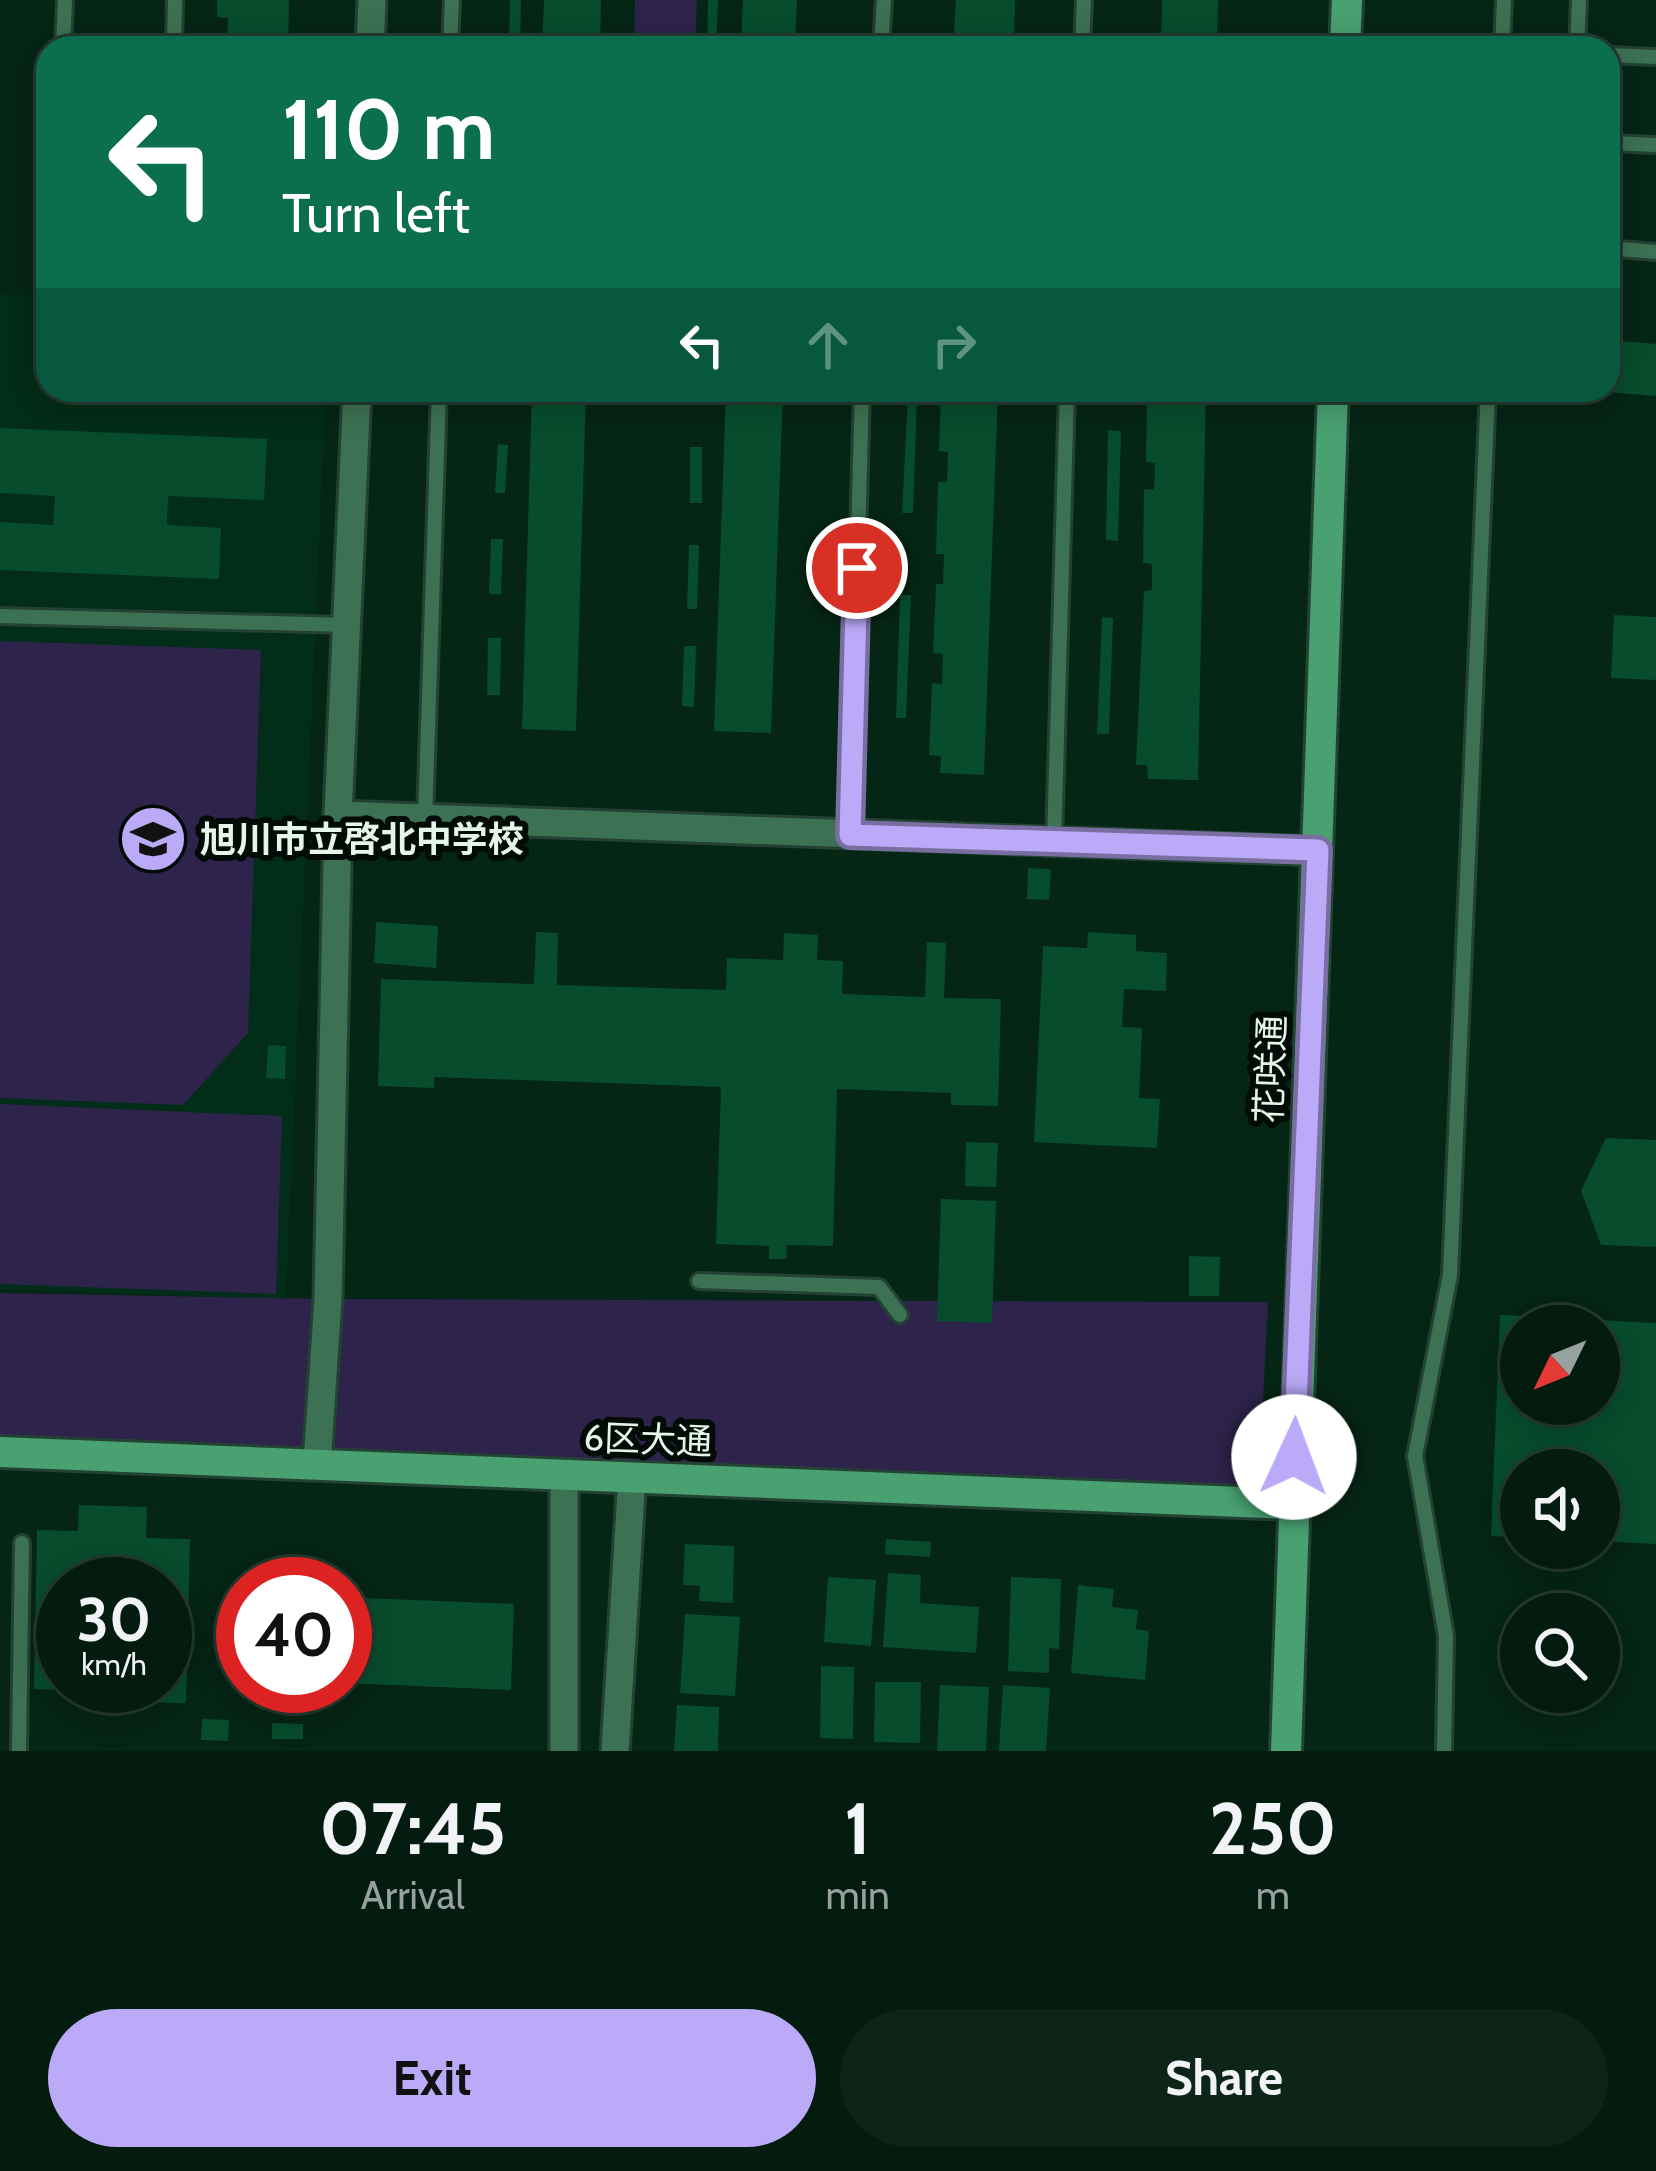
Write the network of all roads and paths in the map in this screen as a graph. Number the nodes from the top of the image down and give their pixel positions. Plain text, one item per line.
1 (65, 0) edge
2 (175, 0) edge
3 (372, 0) edge
4 (452, 0) edge
5 (884, 0) edge
6 (1084, 0) edge
7 (1346, 0) edge
8 (1504, 0) edge
9 (1579, 0) edge
10 (64, 36) edge
11 (174, 36) edge
12 (370, 36) edge
13 (450, 36) edge
14 (882, 36) edge
15 (1082, 36) edge
16 (1345, 36) edge
17 (1502, 36) edge
18 (1578, 36) edge
19 (1620, 56) edge
20 (1656, 57) edge
21 (1620, 143) edge
22 (1656, 145) edge
23 (1620, 249) edge
24 (1656, 252) edge
25 (356, 402) edge
26 (439, 402) edge
27 (862, 402) edge
28 (1066, 402) edge
29 (1334, 402) edge
30 (1487, 402) edge
31 (0, 616) edge
32 (347, 625) junction
33 (338, 815) junction
34 (425, 820) junction
35 (850, 835) junction
36 (1054, 841) junction
37 (1318, 850) junction
38 (699, 1281) dead end
39 (900, 1315) dead end
40 (0, 1452) edge
41 (317, 1464) junction
42 (565, 1474) junction
43 (632, 1477) junction
44 (1292, 1504) junction
45 (22, 1543) dead end
46 (20, 1751) edge
47 (564, 1751) edge
48 (614, 1751) edge
49 (1286, 1751) edge
50 (1444, 1751) edge

1 - 10 lane
2 - 11 lane
3 - 12 street
4 - 13 lane
5 - 14 lane
6 - 15 lane
7 - 16 street
8 - 17 lane
9 - 18 lane
19 - 20 lane
21 - 22 lane
23 - 24 lane
25 - 32 street
26 - 34 lane
27 - 35 lane
28 - 36 lane
29 - 37 street, 花咲通
30 - 50 lane
31 - 32 lane
32 - 33 street
33 - 34 street
33 - 41 street
34 - 35 street
35 - 36 street
36 - 37 street
37 - 44 street, 花咲通
38 - 39 lane
40 - 41 street, 6区大通
41 - 42 street, 6区大通
42 - 43 street, 6区大通
42 - 47 street
43 - 44 street, 6区大通
43 - 48 street
44 - 49 street, 花咲通
45 - 46 lane

